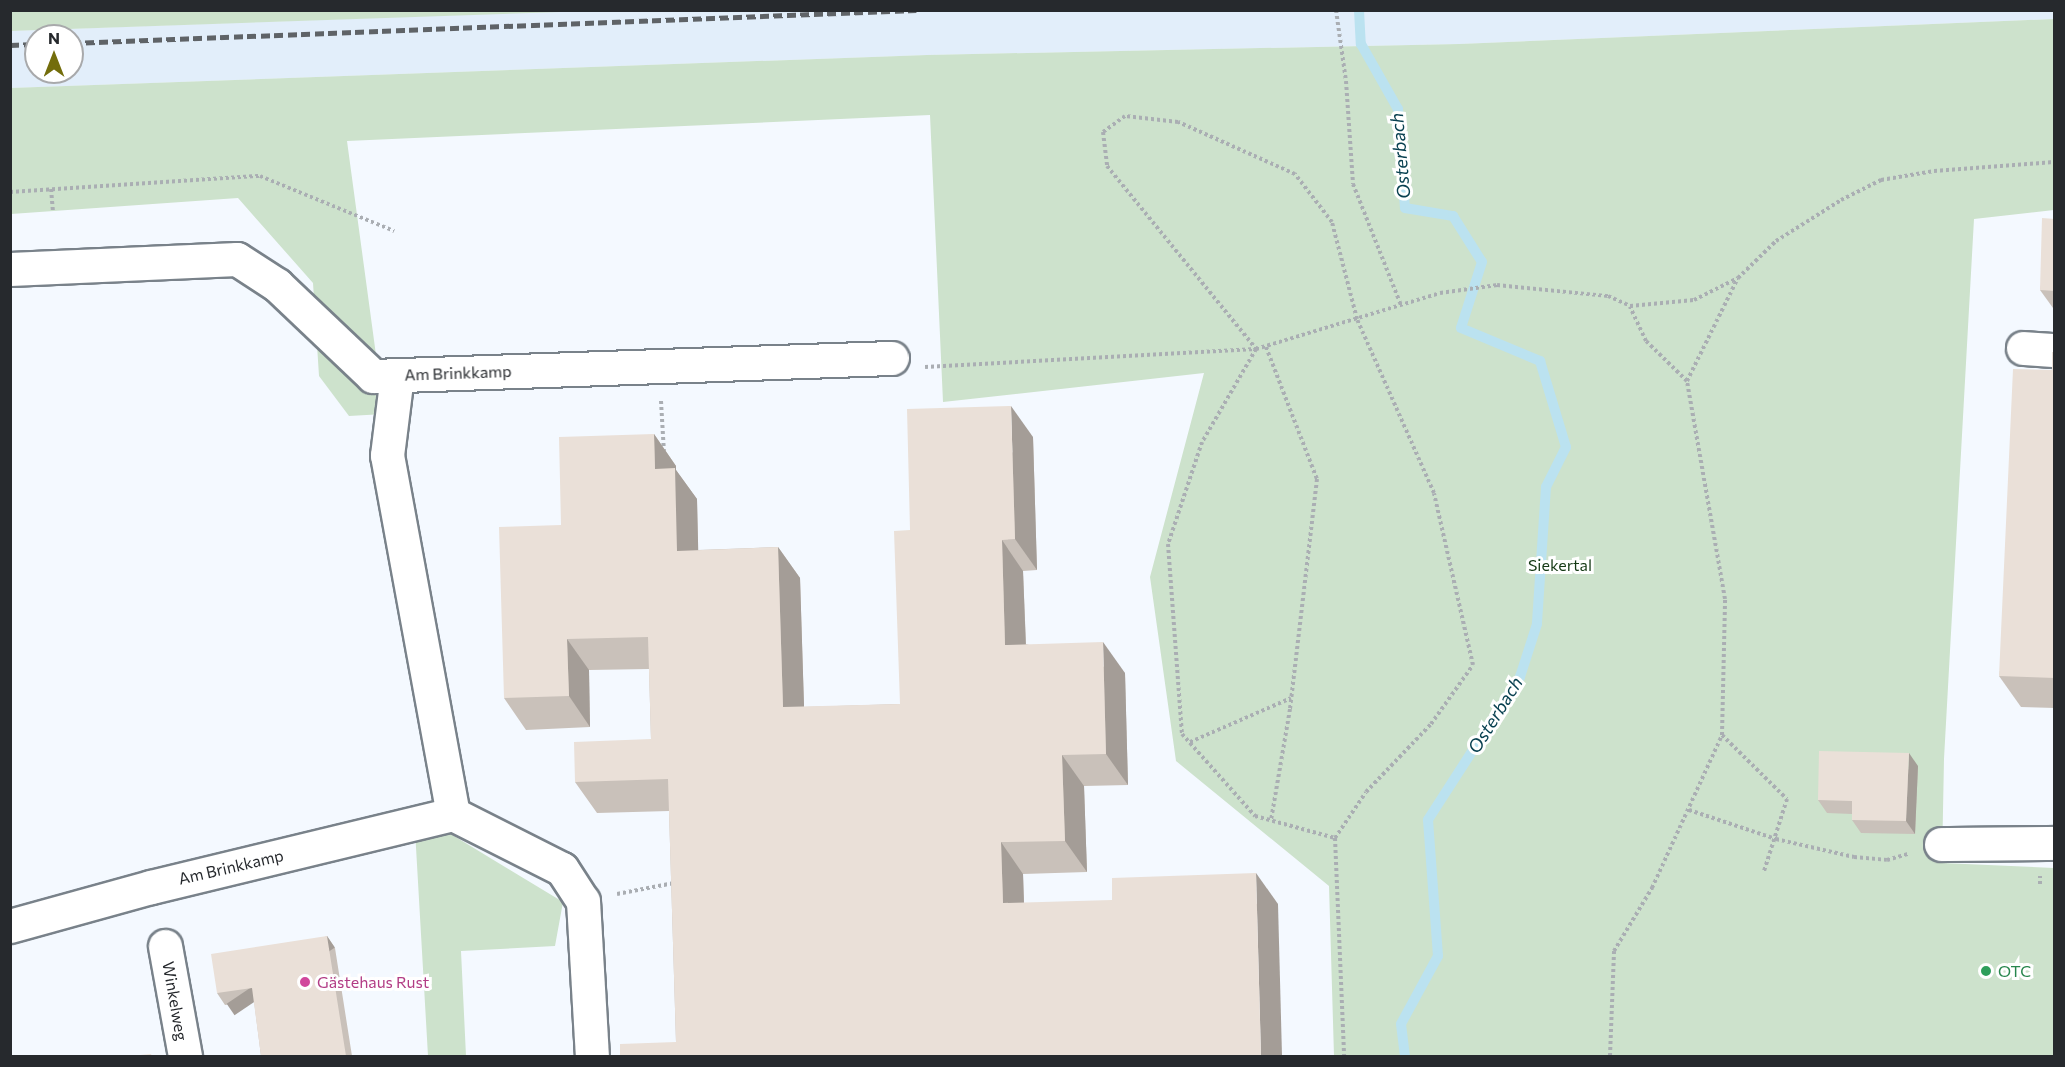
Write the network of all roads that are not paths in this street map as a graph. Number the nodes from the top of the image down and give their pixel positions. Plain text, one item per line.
1 (10, 269) edge
2 (892, 358) dead end
3 (397, 375) junction
4 (453, 814) junction
5 (2055, 843) edge
6 (1941, 844) road end
7 (10, 926) edge
8 (165, 946) dead end
9 (186, 1056) edge
10 (591, 1056) edge

1 - 3 street
2 - 3 street, Am Brinkkamp
3 - 4 street, Am Brinkkamp
4 - 7 street, Am Brinkkamp
4 - 10 street
5 - 6 street
8 - 9 street, Winkelweg

